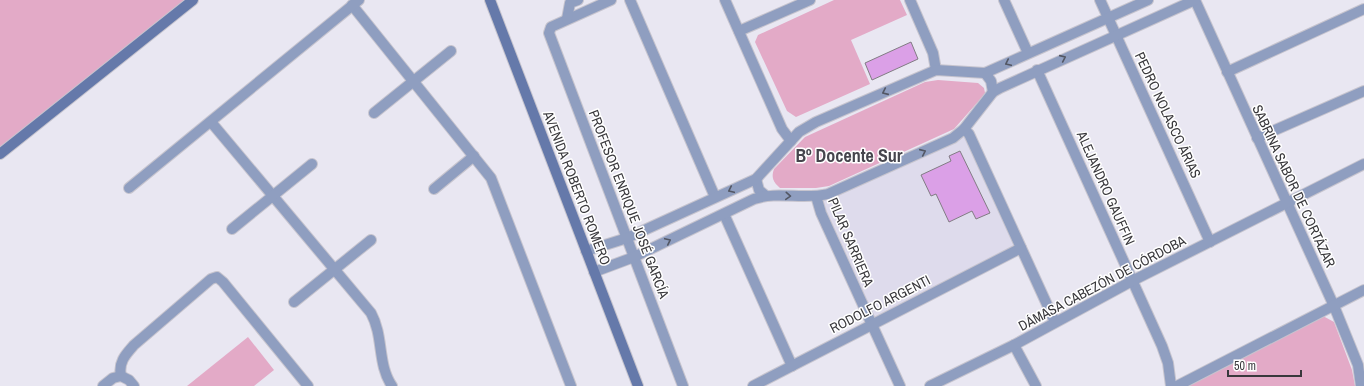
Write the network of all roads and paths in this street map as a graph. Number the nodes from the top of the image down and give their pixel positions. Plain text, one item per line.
1 (193, 0) edge
2 (490, 0) edge
3 (578, 0) edge
4 (611, 0) edge
5 (630, 0) edge
6 (724, 0) edge
7 (810, 0) edge
8 (910, 0) edge
9 (1004, 0) edge
10 (1100, 0) edge
11 (1148, 0) edge
12 (1195, 0) edge
13 (356, 3) edge
14 (1364, 9) edge
15 (567, 19) junction
16 (1108, 19) junction
17 (739, 32) junction
18 (1116, 35) junction
19 (451, 50) dead end
20 (1028, 53) junction
21 (936, 70) junction
22 (1037, 70) junction
23 (1227, 72) junction
24 (986, 73) junction
25 (413, 81) junction
26 (1364, 91) edge
27 (993, 92) junction
28 (374, 113) dead end
29 (212, 122) junction
30 (964, 129) junction
31 (1257, 138) junction
32 (791, 141) junction
33 (0, 154) edge
34 (474, 156) junction
35 (312, 164) dead end
36 (1364, 164) edge
37 (756, 179) junction
38 (129, 188) dead end
39 (434, 189) dead end
40 (765, 195) junction
41 (273, 196) junction
42 (816, 196) junction
43 (715, 197) junction
44 (1286, 203) junction
45 (724, 214) junction
46 (232, 229) dead end
47 (627, 238) junction
48 (371, 240) dead end
49 (1210, 242) junction
50 (1021, 248) junction
51 (586, 251) junction
52 (634, 257) junction
53 (335, 269) junction
54 (594, 272) junction
55 (1132, 281) junction
56 (1364, 290) edge
57 (294, 302) dead end
58 (1334, 306) junction
59 (1055, 322) junction
60 (872, 324) junction
61 (1014, 345) junction
62 (1361, 365) edge
63 (792, 366) junction
64 (121, 376) junction
65 (934, 385) edge
66 (103, 386) edge
67 (134, 386) edge
68 (308, 386) edge
69 (392, 386) edge
70 (571, 386) edge
71 (638, 386) edge
72 (683, 386) edge
73 (753, 386) edge
74 (900, 386) edge
75 (1036, 386) edge
76 (1171, 386) edge
77 (1177, 386) edge
78 (1361, 386) edge

1 - 33 main road
2 - 51 main road, AVENIDA ROBERTO ROMERO
3 - 15 street
4 - 15 street
5 - 43 street
6 - 17 street
7 - 17 street
8 - 21 street
9 - 20 street
10 - 16 street, PEDRO NOLASCO ÁRIAS
11 - 16 street
12 - 18 street
12 - 23 street, SABRINA SABOR DE CORTÁZAR
13 - 25 street
13 - 29 street
14 - 23 street
15 - 47 street, PROFESOR ENRIQUE JOSÉ GARCÍA
16 - 18 street, PEDRO NOLASCO ÁRIAS
16 - 20 street
17 - 32 street
22 -> 18 street
18 - 49 street, PEDRO NOLASCO ÁRIAS
19 - 25 street
20 -> 24 street
21 - 24 street
21 -> 32 street
22 - 27 street
22 - 55 street, ALEJANDRO GAUFFIN
23 - 31 street, SABRINA SABOR DE CORTÁZAR
24 - 27 street
25 - 28 street
25 - 34 street
26 - 31 street
27 - 30 street
29 - 38 street
29 - 41 street
42 -> 30 street
30 - 50 street
31 - 44 street, SABRINA SABOR DE CORTÁZAR
32 - 37 street
34 - 39 street
34 - 70 street
35 - 41 street
36 - 44 street, DÁMASA CABEZÓN DE CÓRDOBA
37 - 40 street
37 -> 43 street
40 -> 42 street
40 - 45 street
41 - 46 street
41 - 53 street
42 - 60 street, PILAR SARRIERA
43 - 47 street
44 - 49 street, DÁMASA CABEZÓN DE CÓRDOBA
44 - 58 street, SABRINA SABOR DE CORTÁZAR
52 -> 45 street
45 - 63 street
47 - 51 street
47 - 52 street, PROFESOR ENRIQUE JOSÉ GARCÍA
48 - 53 street
49 - 55 street, DÁMASA CABEZÓN DE CÓRDOBA
50 - 59 street
50 - 60 street, RODOLFO ARGENTI
51 - 54 main road, AVENIDA ROBERTO ROMERO
52 - 54 street
52 - 72 street, PROFESOR ENRIQUE JOSÉ GARCÍA
53 - 57 street
53 - 69 street
54 - 71 main road, AVENIDA ROBERTO ROMERO
55 - 59 street, DÁMASA CABEZÓN DE CÓRDOBA
55 - 76 street, ALEJANDRO GAUFFIN
56 - 58 street
58 - 62 street, SABRINA SABOR DE CORTÁZAR
58 - 77 street
59 - 61 street, DÁMASA CABEZÓN DE CÓRDOBA
60 - 63 street, RODOLFO ARGENTI
60 - 74 street, PILAR SARRIERA
61 - 65 street, DÁMASA CABEZÓN DE CÓRDOBA
61 - 75 street
62 - 78 street, SABRINA SABOR DE CORTÁZAR
63 - 73 street, RODOLFO ARGENTI
64 - 66 street
64 - 67 street
64 - 68 street

